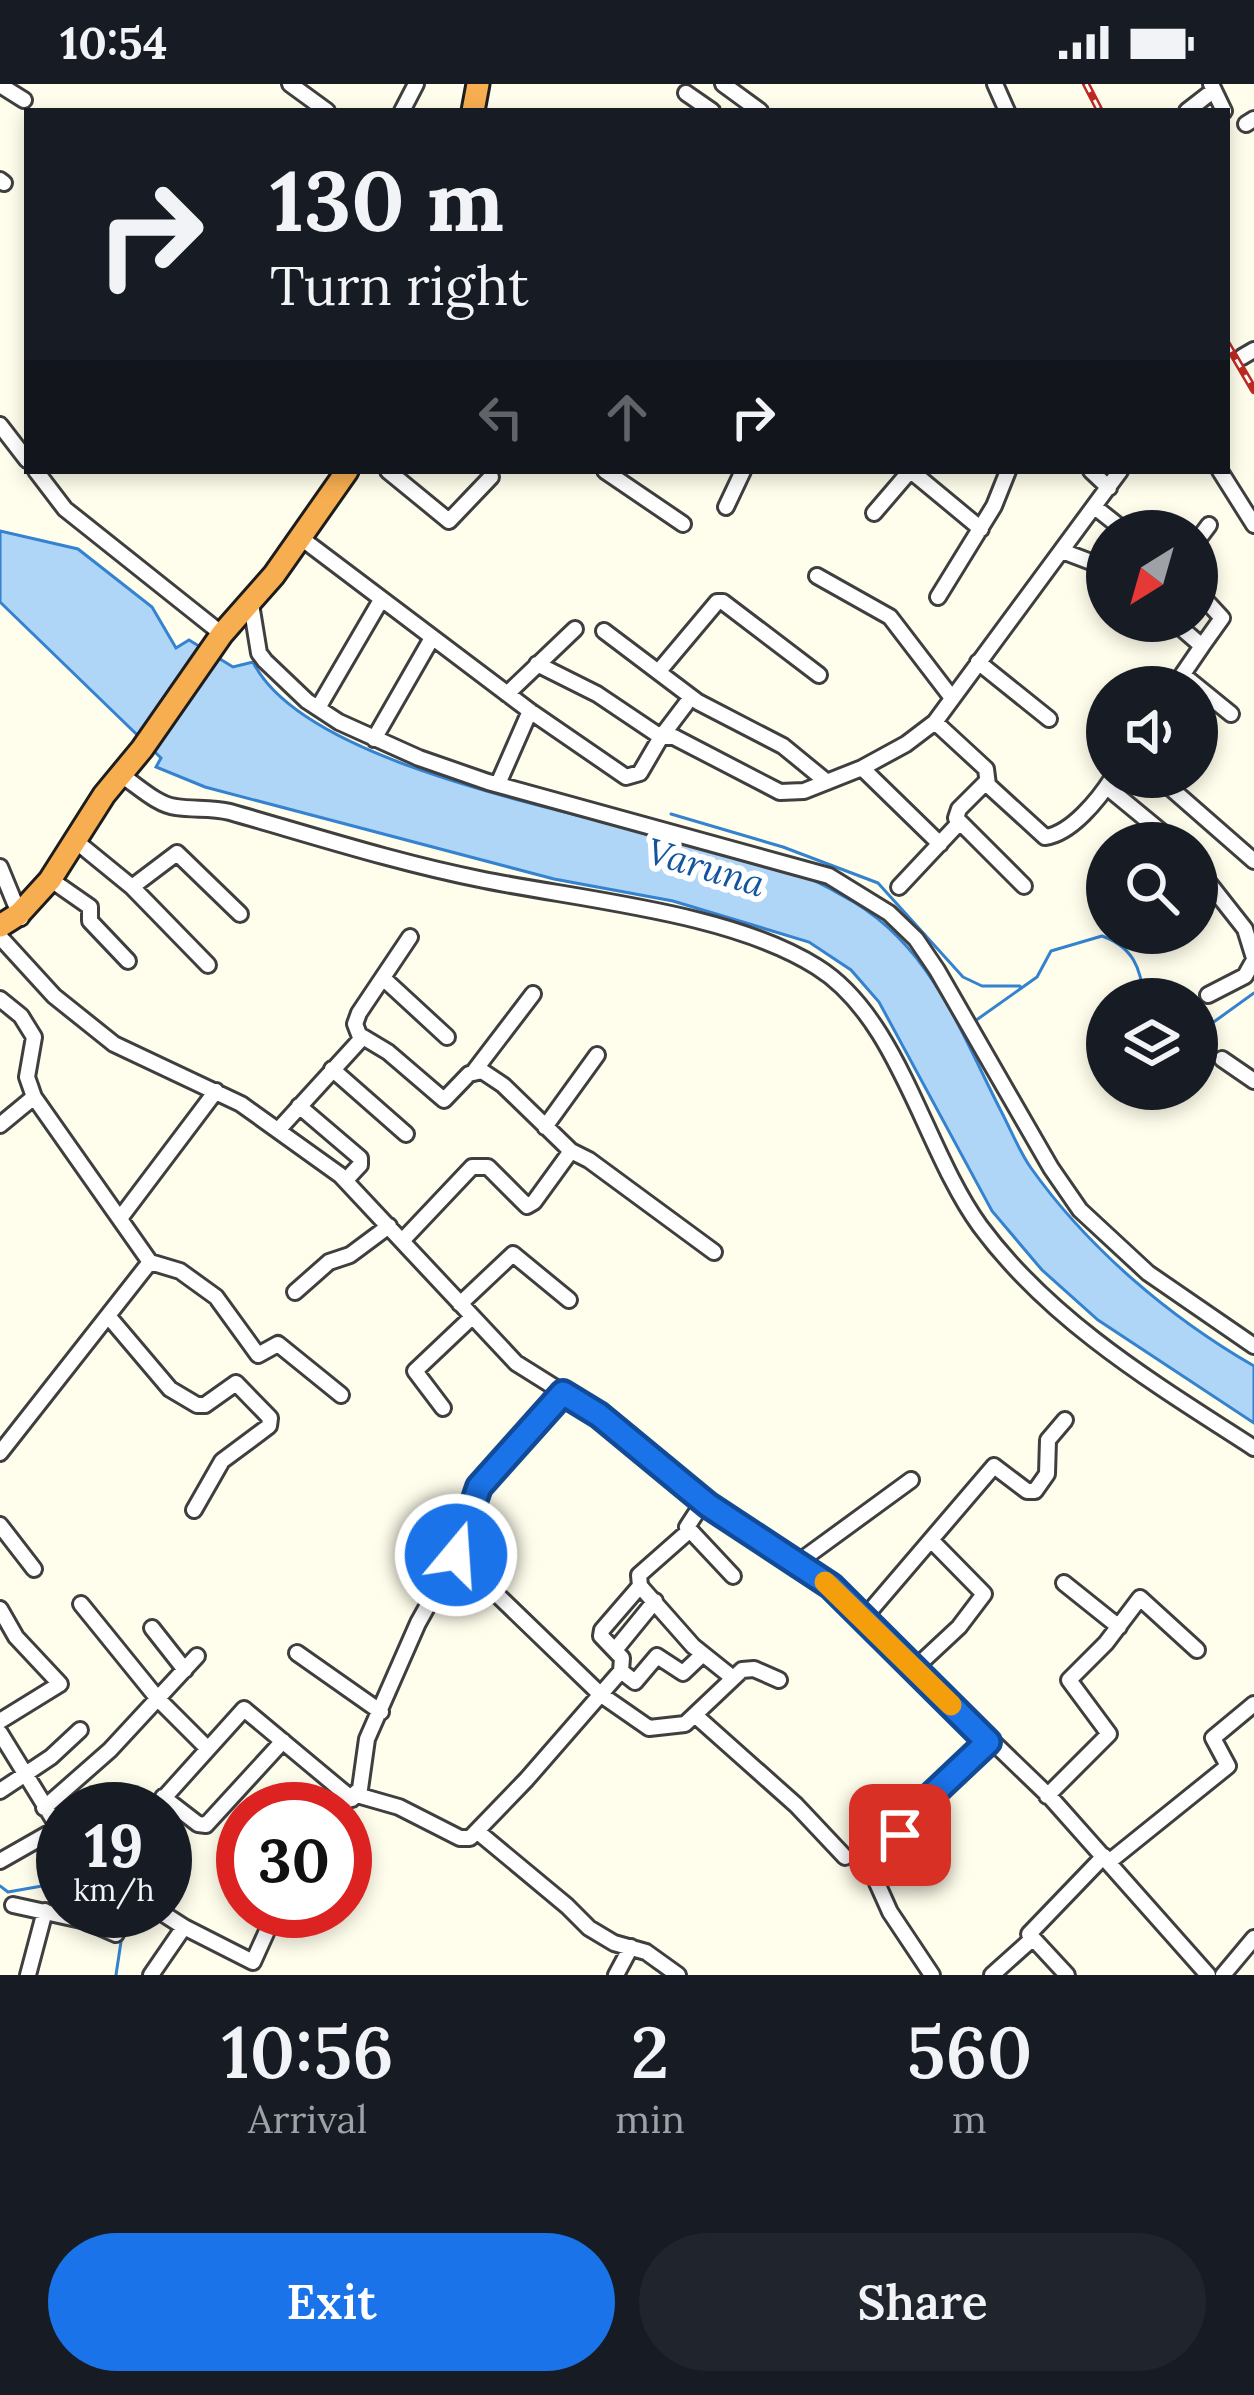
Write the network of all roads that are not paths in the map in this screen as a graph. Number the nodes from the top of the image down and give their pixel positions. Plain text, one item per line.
1 (290, 84) edge
2 (723, 84) edge
3 (0, 85) edge
4 (1213, 87) edge
5 (686, 93) dead end
6 (24, 100) dead end
7 (323, 108) edge
8 (708, 108) edge
9 (756, 108) edge
10 (1190, 108) edge
11 (0, 424) edge
12 (24, 456) edge
13 (37, 474) edge
14 (345, 474) edge
15 (392, 474) edge
16 (609, 474) edge
17 (742, 474) edge
18 (907, 474) edge
19 (914, 474) edge
20 (1007, 474) edge
21 (1094, 474) edge
22 (1118, 474) edge
23 (1222, 474) edge
24 (491, 477) dead end
25 (1109, 488) junction
26 (726, 507) dead end
27 (1096, 508) junction
28 (1099, 510) edge
29 (874, 513) dead end
30 (683, 524) dead end
31 (1254, 524) edge
32 (982, 529) junction
33 (301, 538) junction
34 (1062, 551) junction
35 (1086, 560) edge
36 (818, 575) dead end
37 (938, 596) dead end
38 (380, 600) junction
39 (251, 604) junction
40 (574, 629) dead end
41 (604, 631) dead end
42 (222, 634) junction
43 (432, 638) junction
44 (1197, 642) edge
45 (1205, 642) edge
46 (1202, 646) junction
47 (978, 662) junction
48 (537, 664) junction
49 (1188, 666) edge
50 (658, 671) junction
51 (819, 675) dead end
52 (507, 694) junction
53 (952, 698) junction
54 (686, 704) dead end
55 (1218, 706) edge
56 (318, 707) junction
57 (530, 711) junction
58 (1231, 714) dead end
59 (1049, 718) dead end
60 (934, 722) junction
61 (662, 736) junction
62 (374, 739) junction
63 (862, 768) junction
64 (119, 778) junction
65 (827, 782) junction
66 (986, 782) junction
67 (498, 784) junction
68 (1095, 798) edge
69 (1128, 798) edge
70 (1182, 798) edge
71 (1154, 822) edge
72 (959, 823) junction
73 (940, 844) junction
74 (83, 847) junction
75 (1254, 861) edge
76 (0, 867) edge
77 (57, 884) junction
78 (1024, 886) dead end
79 (132, 887) junction
80 (899, 887) dead end
81 (1218, 895) edge
82 (241, 914) dead end
83 (14, 921) edge
84 (410, 937) dead end
85 (1, 938) edge
86 (1254, 959) edge
87 (128, 962) dead end
88 (208, 965) dead end
89 (383, 978) junction
90 (1218, 990) edge
91 (533, 994) dead end
92 (0, 998) edge
93 (360, 1037) junction
94 (447, 1037) dead end
95 (598, 1055) dead end
96 (1222, 1059) dead end
97 (332, 1069) junction
98 (475, 1070) junction
99 (1254, 1082) edge
100 (216, 1091) junction
101 (34, 1097) junction
102 (299, 1106) junction
103 (0, 1125) edge
104 (545, 1127) junction
105 (280, 1128) junction
106 (406, 1134) dead end
107 (571, 1151) junction
108 (346, 1180) junction
109 (121, 1217) junction
110 (389, 1226) junction
111 (402, 1241) junction
112 (714, 1252) dead end
113 (150, 1262) junction
114 (296, 1292) dead end
115 (569, 1300) dead end
116 (460, 1304) junction
117 (110, 1317) junction
118 (472, 1317) junction
119 (1254, 1346) edge
120 (563, 1393) junction
121 (341, 1395) dead end
122 (443, 1408) dead end
123 (1065, 1420) dead end
124 (1254, 1448) edge
125 (0, 1453) edge
126 (911, 1480) dead end
127 (704, 1502) junction
128 (194, 1510) dead end
129 (0, 1525) edge
130 (690, 1530) junction
131 (932, 1540) junction
132 (456, 1555) junction
133 (796, 1564) junction
134 (34, 1569) dead end
135 (733, 1576) dead end
136 (1064, 1583) dead end
137 (640, 1586) junction
138 (655, 1601) junction
139 (81, 1604) dead end
140 (0, 1609) edge
141 (864, 1618) junction
142 (1119, 1627) junction
143 (152, 1628) dead end
144 (16, 1637) junction
145 (0, 1648) edge
146 (1197, 1650) dead end
147 (615, 1651) junction
148 (297, 1653) dead end
149 (703, 1654) junction
150 (197, 1656) dead end
151 (915, 1668) junction
152 (184, 1670) junction
153 (621, 1671) junction
154 (733, 1678) junction
155 (779, 1680) dead end
156 (600, 1694) junction
157 (158, 1699) junction
158 (1254, 1704) edge
159 (381, 1712) junction
160 (696, 1716) junction
161 (0, 1721) edge
162 (80, 1730) dead end
163 (0, 1733) edge
164 (283, 1741) junction
165 (988, 1742) junction
166 (207, 1748) junction
167 (25, 1774) junction
168 (74, 1782) edge
169 (177, 1782) edge
170 (335, 1782) edge
171 (357, 1782) edge
172 (0, 1791) edge
173 (36, 1794) edge
174 (1047, 1796) junction
175 (372, 1801) edge
176 (192, 1821) edge
177 (478, 1832) junction
178 (36, 1844) edge
179 (845, 1857) dead end
180 (1107, 1859) junction
181 (0, 1861) edge
182 (13, 1905) dead end
183 (36, 1909) edge
184 (192, 1932) edge
185 (38, 1938) edge
186 (176, 1938) edge
187 (264, 1938) edge
188 (1254, 1938) edge
189 (1031, 1940) junction
190 (631, 1947) junction
191 (251, 1969) edge
192 (28, 1975) edge
193 (151, 1975) edge
194 (616, 1975) edge
195 (678, 1975) edge
196 (932, 1975) edge
197 (992, 1975) edge
198 (1067, 1975) edge
199 (1208, 1975) edge
200 (1222, 1975) edge

1 - 7 street
2 - 9 street
3 - 6 street
4 - 10 street
5 - 8 street
11 - 12 street
13 - 42 street
14 - 33 highway
15 - 24 street
16 - 30 street
17 - 26 street
18 - 29 street
19 - 32 street
20 - 32 street
21 - 25 street
22 - 25 street
23 - 31 street
25 - 27 street
27 - 28 street
27 - 34 street
32 - 37 street
33 - 38 street
33 - 39 highway
34 - 35 street
34 - 47 street
36 - 53 street
38 - 43 street
38 - 56 street
39 - 42 highway
39 - 56 street
40 - 48 street
41 - 50 street
42 - 64 highway
43 - 52 street
43 - 62 street
44 - 46 street
45 - 46 street
46 - 49 street
47 - 53 street
47 - 59 street
48 - 52 street
48 - 61 street
50 - 51 street
50 - 65 street
52 - 57 street
53 - 60 street
54 - 61 street
55 - 58 street
56 - 62 street
57 - 61 street
57 - 67 street
60 - 63 street
60 - 66 street
61 - 65 street
62 - 67 street
63 - 65 street
63 - 73 street
64 - 74 highway
64 - 83 highway
64 - 124 street
66 - 68 street
66 - 72 street
67 - 119 street
69 - 71 street
70 - 75 street
72 - 73 street
72 - 78 street
73 - 80 street
74 - 77 highway
74 - 79 street
76 - 83 street
77 - 83 highway
77 - 87 street
79 - 82 street
79 - 88 street
81 - 86 street
83 - 85 highway
84 - 89 street
85 - 100 street
86 - 90 street
89 - 93 street
89 - 94 street
91 - 98 street
92 - 101 street
93 - 97 street
93 - 98 street
95 - 104 street
96 - 99 street
97 - 102 street
97 - 106 street
98 - 104 street
100 - 105 street
100 - 109 street
101 - 103 street
101 - 109 street
102 - 105 street
102 - 108 street
104 - 107 street
105 - 108 street
107 - 111 street
107 - 112 street
108 - 110 street
109 - 113 street
110 - 111 street
110 - 114 street
111 - 116 street
113 - 117 street
113 - 121 street
115 - 116 street
116 - 118 street
117 - 125 street
117 - 128 street
118 - 120 street
118 - 122 street
120 - 127 street
120 - 132 street
123 - 131 street
126 - 133 street
127 - 130 street
127 - 133 street
129 - 134 street
130 - 135 street
130 - 137 street
131 - 141 street
131 - 151 street
132 - 156 street
132 - 159 street
133 - 141 street
136 - 142 street
137 - 138 street
137 - 147 street
138 - 147 street
138 - 149 street
139 - 157 street
140 - 144 street
141 - 151 street
142 - 146 street
142 - 174 street
143 - 152 street
144 - 145 street
144 - 161 street
147 - 153 street
148 - 159 street
149 - 153 street
149 - 154 street
150 - 152 street
151 - 165 street
152 - 157 street
153 - 156 street
154 - 155 street
154 - 160 street
156 - 160 street
156 - 177 street
157 - 166 street
157 - 168 street
158 - 180 street
159 - 171 street
160 - 179 street
162 - 167 street
163 - 167 street
164 - 166 street
164 - 170 street
164 - 176 street
165 - 174 street
165 - 196 street
166 - 169 street
167 - 172 street
167 - 173 street
174 - 180 street
175 - 177 street
177 - 190 street
178 - 181 street
180 - 189 street
180 - 199 street
182 - 183 street
184 - 191 street
185 - 192 street
186 - 193 street
187 - 191 street
188 - 200 street
189 - 197 street
189 - 198 street
190 - 194 street
190 - 195 street

